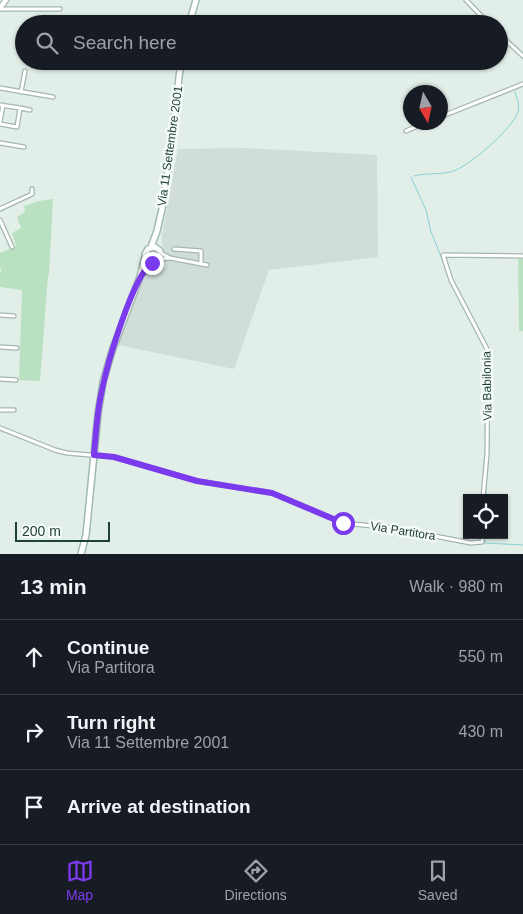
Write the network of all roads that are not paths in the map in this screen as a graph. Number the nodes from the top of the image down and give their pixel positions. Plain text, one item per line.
1 (6, 0) edge
2 (196, 0) edge
3 (466, 0) edge
4 (0, 8) edge
5 (60, 9) dead end
6 (192, 15) edge
7 (480, 15) edge
8 (508, 42) edge
9 (523, 56) edge
10 (180, 70) edge
11 (25, 71) dead end
12 (523, 84) edge
13 (0, 88) edge
14 (21, 92) junction
15 (53, 97) dead end
16 (1, 105) edge
17 (20, 108) junction
18 (30, 110) dead end
19 (448, 114) edge
20 (0, 123) edge
21 (0, 142) edge
22 (24, 147) dead end
23 (32, 190) dead end
24 (0, 209) edge
25 (0, 220) edge
26 (157, 231) junction
27 (12, 247) dead end
28 (151, 247) junction
29 (174, 249) dead end
30 (183, 250) junction
31 (160, 254) junction
32 (523, 256) edge
33 (145, 257) junction
34 (180, 259) junction
35 (151, 263) junction
36 (201, 264) junction
37 (208, 265) dead end
38 (140, 277) junction
39 (0, 315) edge
40 (14, 316) dead end
41 (0, 347) edge
42 (17, 348) dead end
43 (0, 379) edge
44 (16, 380) dead end
45 (0, 409) edge
46 (14, 410) dead end
47 (0, 428) edge
48 (92, 455) junction
49 (483, 494) edge
50 (482, 539) edge
51 (81, 554) edge

1 - 4 street
2 - 6 main road
3 - 7 street
4 - 5 street
8 - 9 street
10 - 26 main road, Via 11 Settembre 2001
11 - 14 street
12 - 19 street
13 - 14 street
14 - 15 street
16 - 17 street
16 - 20 street
17 - 18 street
17 - 20 street
21 - 22 street
23 - 24 street
25 - 27 street
26 - 28 main road, Via 11 Settembre 2001
26 - 31 main road, Via 11 Settembre 2001
28 - 31 main road
28 - 33 main road, Via 11 Settembre 2001
29 - 30 street
30 - 34 street
30 - 36 street
31 - 34 street
31 - 35 main road, Via 11 Settembre 2001
32 - 49 street, Via Babilonia
33 - 35 main road
33 - 38 main road, Via 11 Settembre 2001
34 - 36 street
35 - 38 main road, Via 11 Settembre 2001
36 - 37 street
38 - 48 main road, Via 11 Settembre 2001
39 - 40 street
41 - 42 street
43 - 44 street
45 - 46 street
47 - 48 street, Via Partitora
48 - 50 street, Via Partitora
48 - 51 main road, Via 11 Settembre 2001

